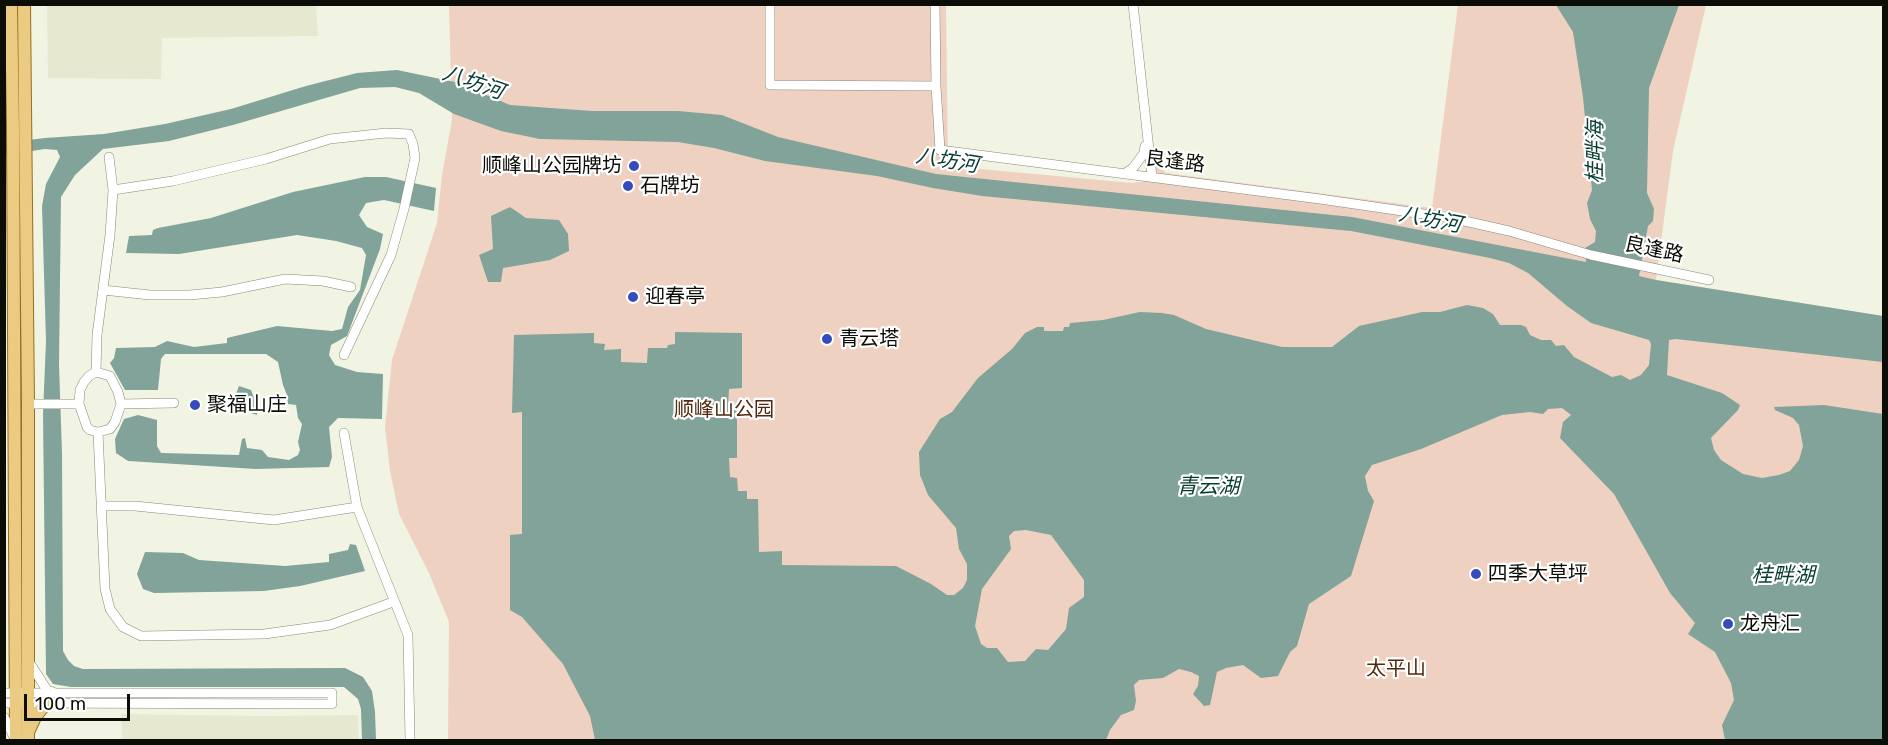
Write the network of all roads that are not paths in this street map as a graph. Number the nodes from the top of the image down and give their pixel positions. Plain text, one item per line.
1 (11, 4) edge
2 (24, 4) edge
3 (770, 4) edge
4 (935, 4) edge
5 (1133, 4) edge
6 (936, 86) junction
7 (14, 127) edge
8 (1146, 133) junction
9 (109, 157) dead end
10 (14, 165) edge
11 (1124, 174) junction
12 (1152, 177) junction
13 (113, 190) junction
14 (1710, 280) dead end
15 (351, 287) dead end
16 (103, 290) junction
17 (9, 353) edge
18 (344, 355) dead end
19 (96, 372) junction
20 (174, 403) dead end
21 (79, 404) junction
22 (121, 404) junction
23 (28, 405) junction
24 (98, 432) junction
25 (344, 433) dead end
26 (102, 506) junction
27 (357, 507) junction
28 (10, 511) edge
29 (393, 602) junction
30 (15, 623) junction
31 (27, 644) junction
32 (4, 666) edge
33 (55, 693) junction
34 (16, 698) edge
35 (46, 703) junction
36 (4, 717) edge
37 (16, 741) edge
38 (28, 741) edge
39 (410, 741) edge

1 - 7 main road
2 - 7 main road
3 - 6 street
4 - 6 street
5 - 8 street
6 - 11 street, 良逢路
7 - 10 main road
8 - 11 street
8 - 12 street
9 - 13 street
10 - 17 main road
10 - 23 main road
11 - 12 street, 良逢路
12 - 14 street, 良逢路
13 - 16 street
13 - 18 street
15 - 16 street
16 - 19 street
17 - 28 main road
19 - 21 street
19 - 22 street
20 - 22 street
21 - 23 street
21 - 24 street
22 - 24 street
23 - 31 main road
24 - 26 street
25 - 27 street
26 - 27 street
26 - 29 street
27 - 29 street
28 - 30 main road
29 - 39 street
30 - 32 main road
30 - 34 main road
31 - 33 street
31 - 34 main road
33 - 34 street
33 - 35 street
34 - 35 street
34 - 37 main road
34 - 38 main road
35 - 38 main road
36 - 37 street

